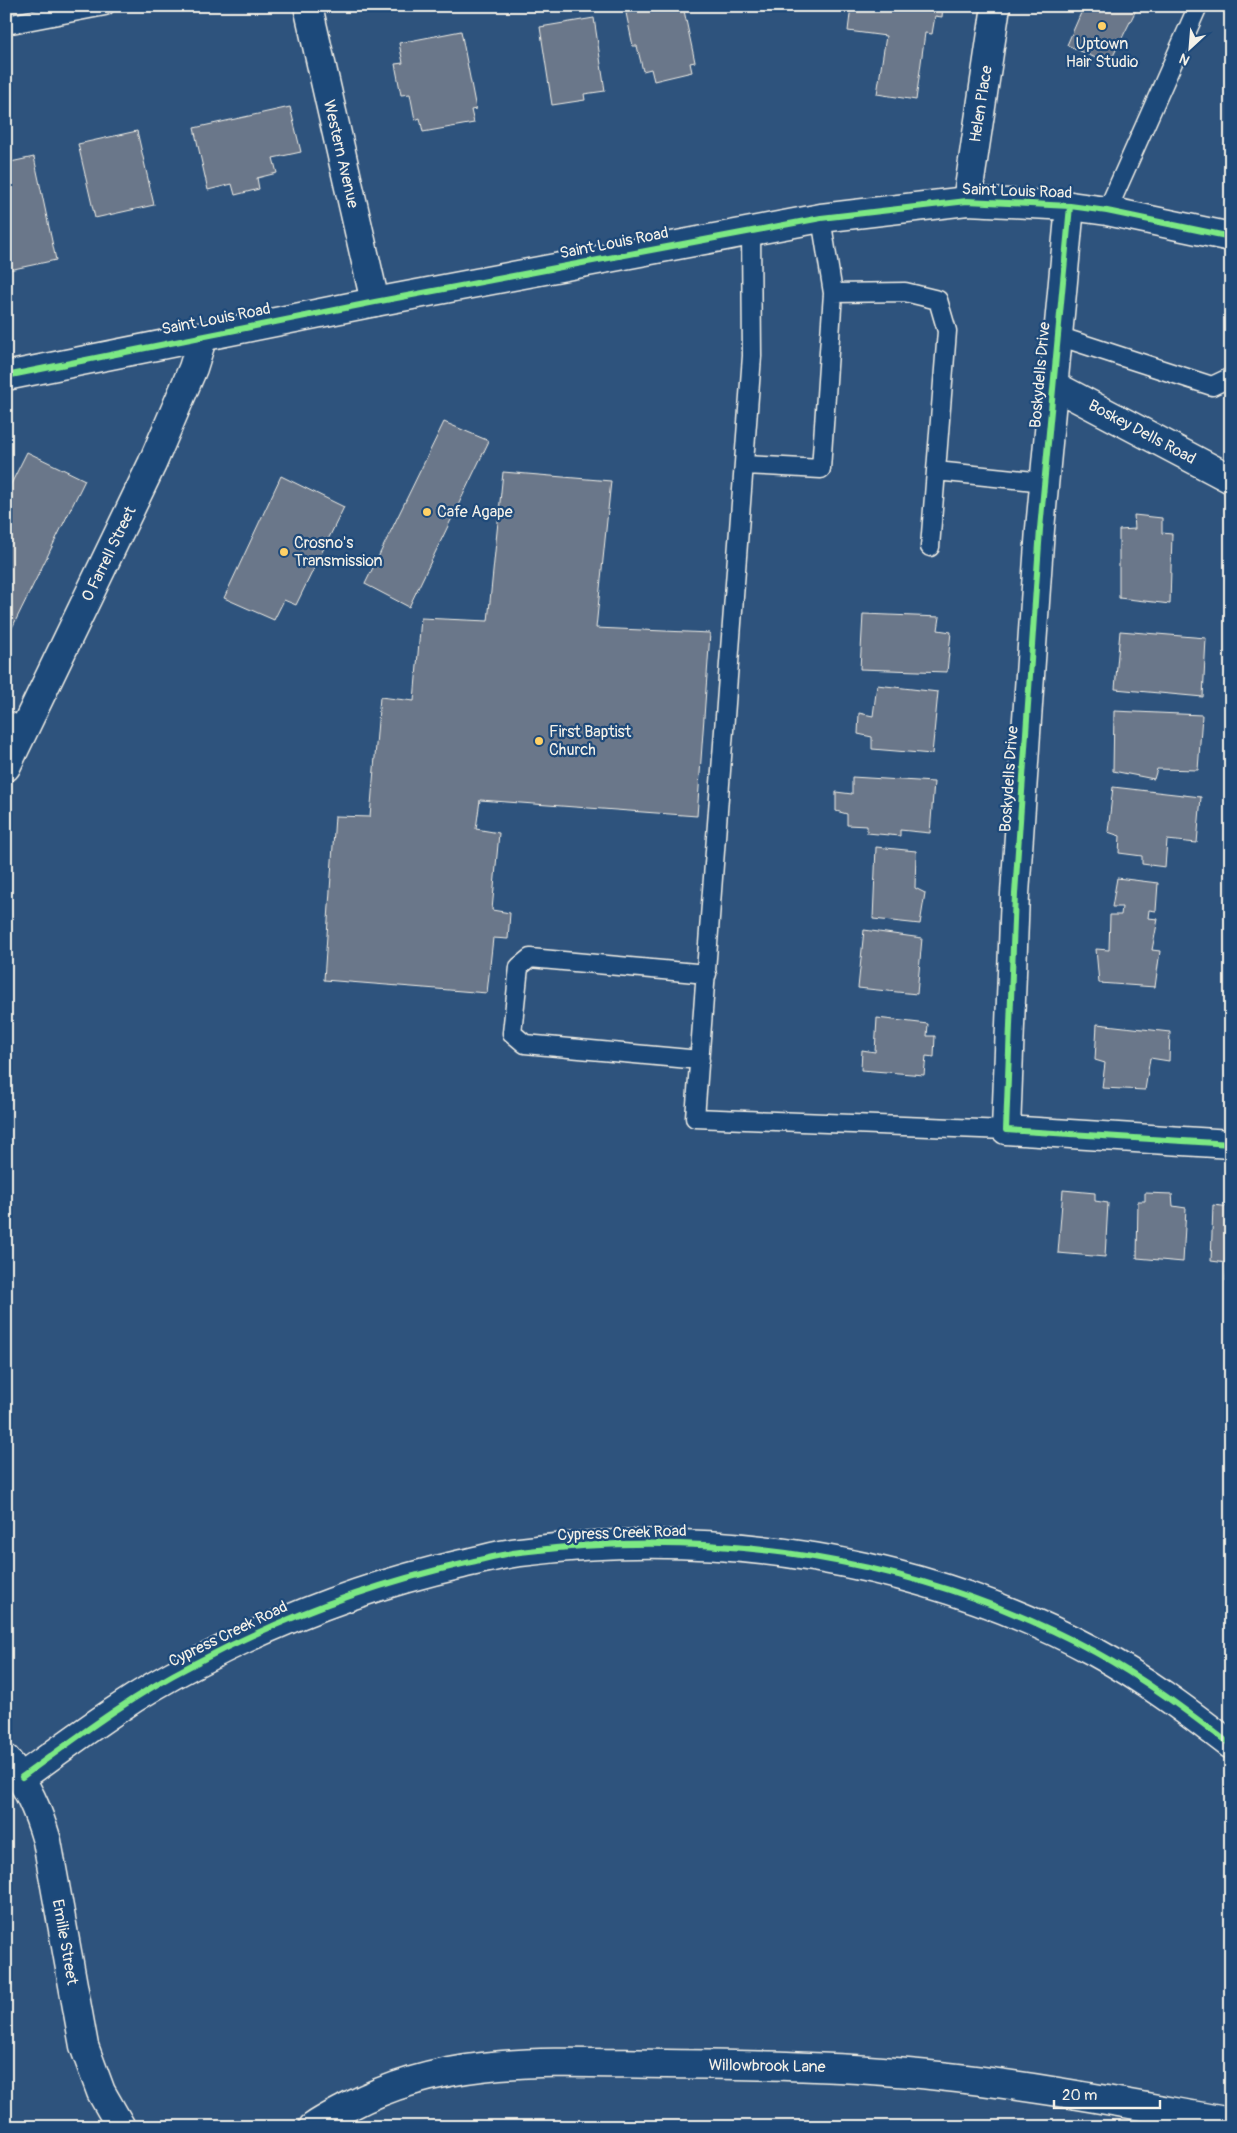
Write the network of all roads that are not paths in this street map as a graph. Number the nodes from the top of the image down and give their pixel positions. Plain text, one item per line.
1 (105, 6) edge
2 (308, 6) edge
3 (996, 6) edge
4 (1198, 6) edge
5 (6, 25) edge
6 (967, 201) junction
7 (1070, 206) junction
8 (1107, 211) junction
9 (821, 218) junction
10 (751, 231) junction
11 (1231, 237) edge
12 (832, 293) junction
13 (375, 302) junction
14 (203, 336) junction
15 (1058, 336) junction
16 (6, 376) edge
17 (1231, 377) edge
18 (1053, 384) junction
19 (744, 466) junction
20 (936, 471) junction
21 (1231, 479) edge
22 (1044, 482) junction
23 (930, 547) dead end
24 (16, 725) edge
25 (6, 767) edge
26 (707, 974) junction
27 (700, 1060) junction
28 (1006, 1130) junction
29 (1231, 1144) edge
30 (1231, 1745) edge
31 (14, 1768) edge
32 (1231, 2122) edge
33 (121, 2127) edge
34 (313, 2127) edge

1 - 5 lane
2 - 13 street, Western Avenue
3 - 6 street, Helen Place
4 - 8 lane
6 - 7 street, Saint Louis Road
6 - 9 street, Saint Louis Road
7 - 8 street, Saint Louis Road
7 - 15 street, Boskydells Drive
8 - 11 street, Saint Louis Road
9 - 10 street, Saint Louis Road
9 - 12 lane
10 - 13 street, Saint Louis Road
10 - 19 lane
12 - 19 lane
12 - 20 lane
13 - 14 street, Saint Louis Road
14 - 16 street, Saint Louis Road
14 - 24 street, O Farrell Street
15 - 17 lane
15 - 18 street, Boskydells Drive
18 - 21 street, Boskey Dells Road
18 - 22 street, Boskydells Drive
19 - 26 lane
20 - 22 lane
20 - 23 lane
22 - 28 street, Boskydells Drive
24 - 25 street, O Farrell Street
26 - 27 lane
26 - 27 lane
27 - 28 lane
28 - 29 street
30 - 31 street, Cypress Creek Road
31 - 33 street, Emilie Street
32 - 34 street, Willowbrook Lane

